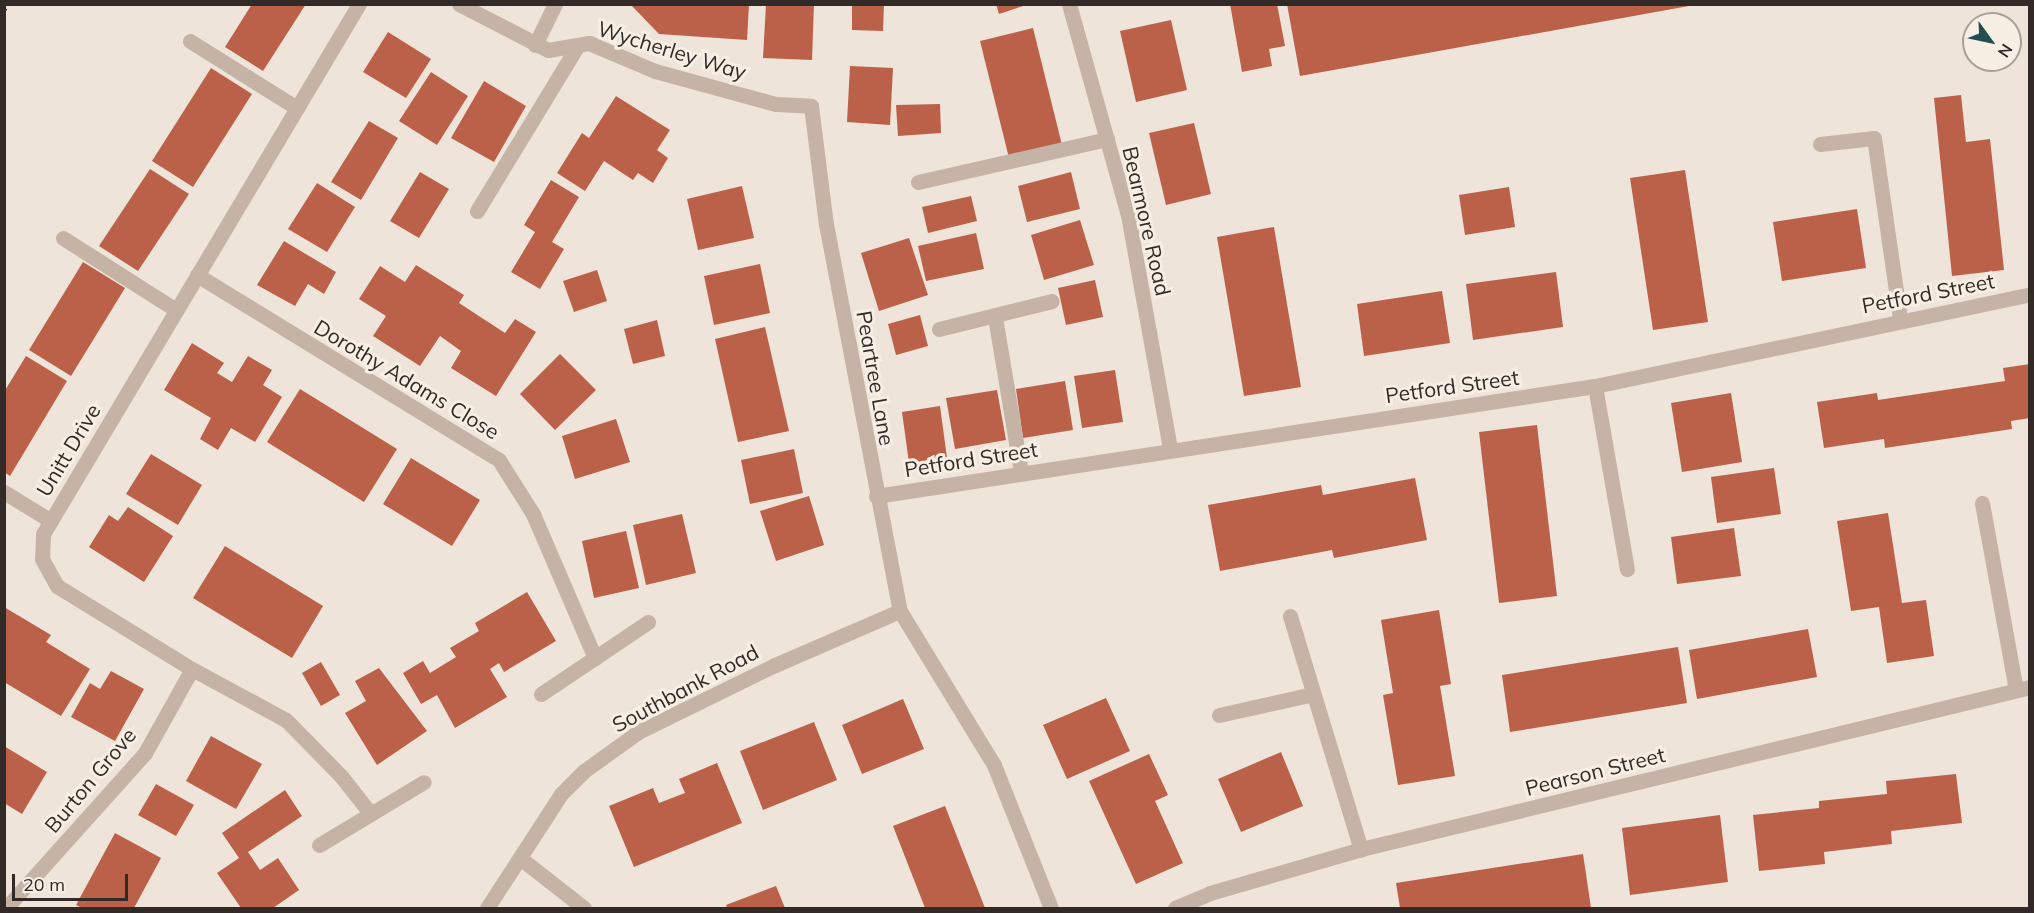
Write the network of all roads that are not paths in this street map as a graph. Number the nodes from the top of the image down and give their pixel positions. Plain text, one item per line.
1 (359, 4) edge
2 (459, 4) edge
3 (555, 4) edge
4 (1069, 4) edge
5 (190, 41) dead end
6 (536, 45) junction
7 (578, 45) junction
8 (811, 106) joint
9 (297, 108) junction
10 (1107, 139) junction
11 (1820, 144) dead end
12 (918, 182) dead end
13 (477, 211) dead end
14 (63, 238) dead end
15 (197, 275) junction
16 (2030, 294) edge
17 (1052, 301) dead end
18 (176, 310) junction
19 (995, 317) junction
20 (1900, 319) junction
21 (939, 329) dead end
22 (1595, 386) junction
23 (1170, 449) junction
24 (1021, 473) junction
25 (4, 492) edge
26 (876, 496) junction
27 (1982, 503) dead end
28 (51, 521) junction
29 (1627, 569) dead end
30 (900, 611) junction
31 (1290, 616) dead end
32 (648, 622) dead end
33 (595, 658) junction
34 (192, 669) junction
35 (2023, 688) edge
36 (541, 694) dead end
37 (1313, 694) junction
38 (1219, 715) dead end
39 (424, 782) dead end
40 (370, 813) junction
41 (319, 845) dead end
42 (1361, 849) junction
43 (520, 858) junction
44 (6, 909) edge
45 (487, 909) edge
46 (584, 909) edge
47 (1051, 909) edge
48 (1175, 909) edge

1 - 9 street, Unitt Drive
2 - 6 street, Wycherley Way
3 - 6 street
4 - 10 street, Bearmore Road
5 - 9 street
6 - 7 street, Wycherley Way
7 - 8 street, Wycherley Way
7 - 13 street
8 - 26 street, Peartree Lane
9 - 15 street, Unitt Drive
10 - 12 street
10 - 23 street, Bearmore Road
11 - 20 street
14 - 18 street
15 - 18 street, Unitt Drive
15 - 33 street, Dorothy Adams Close
16 - 20 street, Petford Street
17 - 19 street
18 - 28 street, Unitt Drive
19 - 21 street
19 - 24 street
20 - 22 street, Petford Street
22 - 23 street, Petford Street
22 - 29 street
23 - 24 street, Petford Street
24 - 26 street, Petford Street
25 - 28 street
26 - 30 street, Peartree Lane
27 - 35 street
28 - 34 street, Unitt Drive
30 - 43 street, Southbank Road
30 - 47 street, Peartree Lane
31 - 37 street
32 - 33 street
33 - 36 street
34 - 40 street, Unitt Drive
34 - 44 street, Burton Grove
35 - 42 street, Pearson Street
37 - 38 street
37 - 42 street
39 - 40 street
40 - 41 street
42 - 48 street, Pearson Street
43 - 45 street, Southbank Road
43 - 46 street

